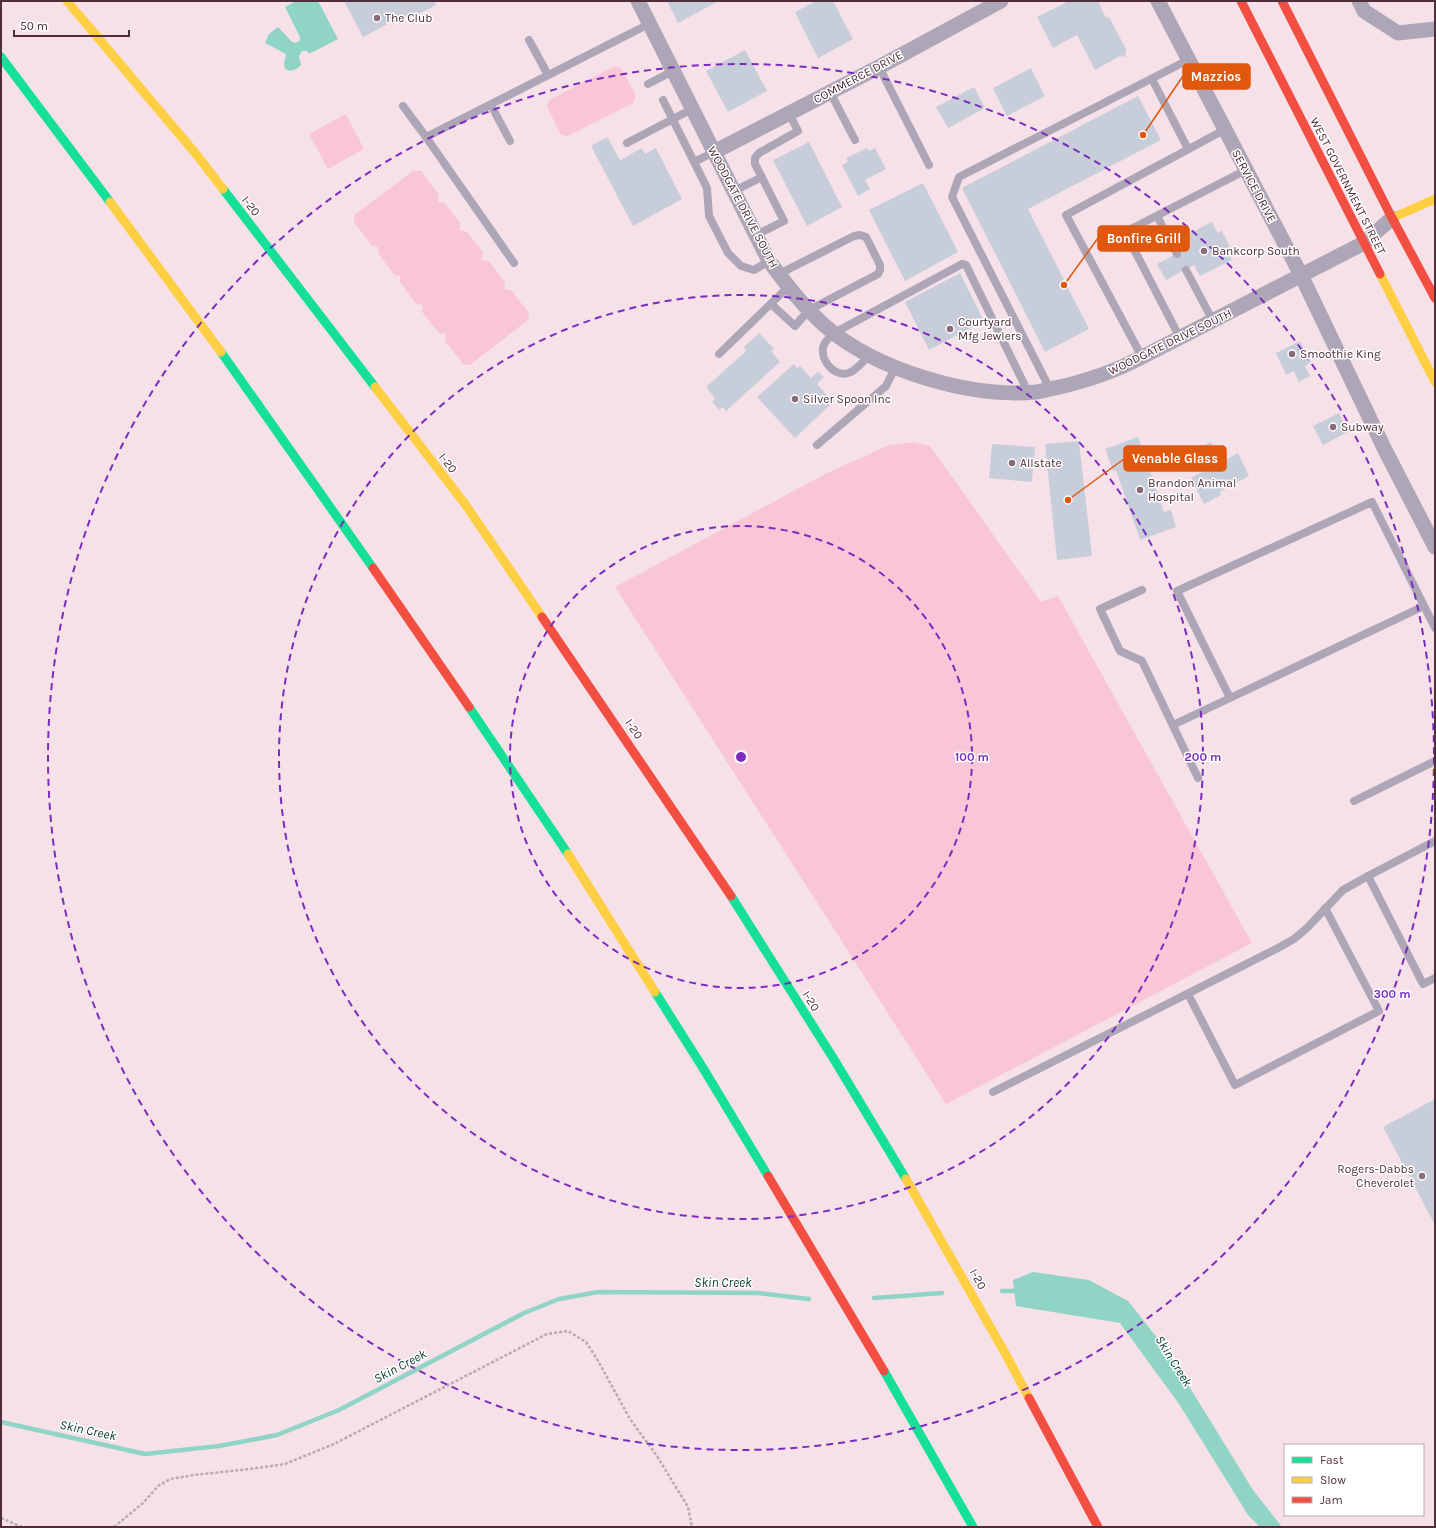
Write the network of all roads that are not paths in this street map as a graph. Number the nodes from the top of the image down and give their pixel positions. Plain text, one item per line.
1 (67, 1) edge
2 (638, 1) edge
3 (1001, 1) edge
4 (1158, 1) edge
5 (1240, 1) edge
6 (1282, 1) edge
7 (1359, 1) edge
8 (649, 24) junction
9 (1435, 29) edge
10 (529, 40) dead end
11 (1, 57) edge
12 (1188, 60) junction
13 (879, 67) junction
14 (673, 71) junction
15 (548, 75) junction
16 (1152, 79) junction
17 (648, 84) dead end
18 (830, 92) junction
19 (663, 100) dead end
20 (491, 105) junction
21 (403, 106) dead end
22 (692, 109) junction
23 (789, 113) junction
24 (673, 119) junction
25 (1224, 130) junction
26 (426, 137) junction
27 (855, 140) dead end
28 (510, 141) dead end
29 (627, 143) dead end
30 (1188, 149) junction
31 (714, 152) junction
32 (694, 162) junction
33 (929, 165) dead end
34 (1246, 170) junction
35 (762, 177) junction
36 (734, 191) junction
37 (1435, 199) edge
38 (1157, 216) junction
39 (1392, 218) junction
40 (756, 235) junction
41 (1364, 243) junction
42 (1177, 254) dead end
43 (769, 261) junction
44 (514, 263) dead end
45 (1186, 270) dead end
46 (779, 274) junction
47 (1301, 275) junction
48 (788, 287) junction
49 (1435, 298) edge
50 (771, 304) junction
51 (809, 310) junction
52 (1213, 321) junction
53 (834, 333) junction
54 (1180, 338) junction
55 (719, 354) dead end
56 (869, 355) junction
57 (1142, 358) junction
58 (895, 368) junction
59 (1435, 382) edge
60 (1050, 389) junction
61 (1028, 392) junction
62 (817, 445) dead end
63 (1435, 546) edge
64 (1142, 590) dead end
65 (1424, 606) junction
66 (1435, 628) edge
67 (1230, 698) junction
68 (1174, 725) junction
69 (1435, 761) edge
70 (1198, 778) dead end
71 (1354, 801) dead end
72 (1435, 841) edge
73 (1368, 876) junction
74 (1325, 908) junction
75 (1435, 978) edge
76 (1188, 994) junction
77 (993, 1092) dead end
78 (973, 1527) edge
79 (1098, 1527) edge

1 - 79 main road, I-20
2 - 8 street, WOODGATE DRIVE SOUTH
3 - 13 street, COMMERCE DRIVE
4 - 12 street, SERVICE DRIVE
5 - 41 main road, WEST GOVERNMENT STREET
6 - 39 main road, WEST GOVERNMENT STREET
7 - 9 street
8 - 14 street, WOODGATE DRIVE SOUTH
8 - 15 lane
10 - 15 lane
11 - 78 main road
12 - 16 lane
12 - 25 street, SERVICE DRIVE
13 - 18 street, COMMERCE DRIVE
13 - 33 lane
14 - 17 lane
14 - 22 street, WOODGATE DRIVE SOUTH
15 - 20 lane
16 - 30 lane
16 - 60 lane
18 - 23 street, COMMERCE DRIVE
18 - 27 lane
19 - 24 lane
20 - 26 lane
20 - 28 lane
21 - 26 lane
22 - 24 lane
22 - 31 street, WOODGATE DRIVE SOUTH
23 - 31 street, COMMERCE DRIVE
23 - 35 lane
24 - 29 lane
24 - 32 lane
25 - 30 lane
25 - 34 street, SERVICE DRIVE
26 - 44 lane
30 - 57 lane
31 - 32 lane
31 - 36 street, WOODGATE DRIVE SOUTH
32 - 43 lane
34 - 38 lane
34 - 47 street, SERVICE DRIVE
35 - 36 lane
35 - 40 lane
36 - 40 street, WOODGATE DRIVE SOUTH
37 - 39 main road
38 - 42 lane
38 - 54 lane
39 - 41 street
39 - 49 main road, WEST GOVERNMENT STREET
40 - 43 street, WOODGATE DRIVE SOUTH
41 - 47 street
41 - 59 main road, WEST GOVERNMENT STREET
43 - 46 street, WOODGATE DRIVE SOUTH
45 - 52 lane
46 - 48 street, WOODGATE DRIVE SOUTH
46 - 51 lane
47 - 52 street, WOODGATE DRIVE SOUTH
47 - 63 street, SERVICE DRIVE
48 - 50 lane
48 - 51 street, WOODGATE DRIVE SOUTH
50 - 51 lane
50 - 55 lane
51 - 53 street, WOODGATE DRIVE SOUTH
52 - 54 street, WOODGATE DRIVE SOUTH
53 - 56 street, WOODGATE DRIVE SOUTH
53 - 56 lane
53 - 61 lane
54 - 57 street, WOODGATE DRIVE SOUTH
56 - 58 street, WOODGATE DRIVE SOUTH
57 - 60 street, WOODGATE DRIVE SOUTH
58 - 61 street, WOODGATE DRIVE SOUTH
58 - 62 lane
60 - 61 street, WOODGATE DRIVE SOUTH
64 - 68 lane
65 - 66 lane
65 - 67 lane
65 - 67 lane
67 - 68 lane
68 - 70 lane
69 - 71 lane
72 - 73 lane
73 - 74 lane
73 - 75 lane
74 - 76 lane
74 - 76 lane
76 - 77 lane

